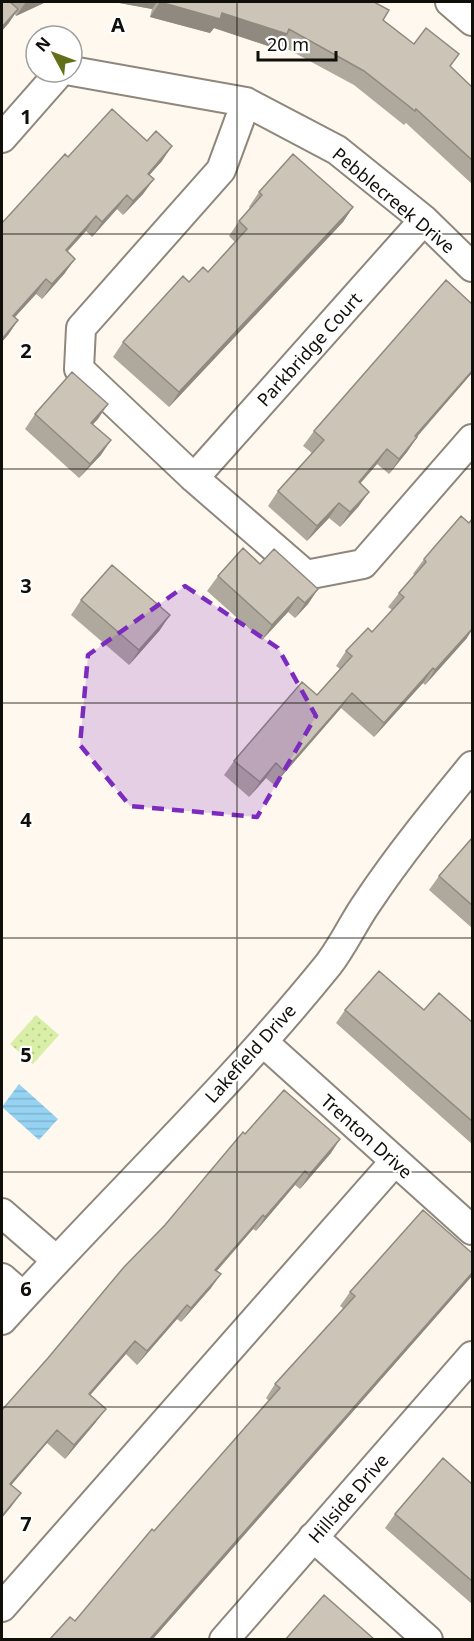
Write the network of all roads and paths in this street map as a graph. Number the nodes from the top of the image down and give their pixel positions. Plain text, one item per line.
1 (450, 2) edge
2 (472, 21) edge
3 (84, 73) edge
4 (49, 84) edge
5 (246, 102) junction
6 (2, 138) edge
7 (424, 219) junction
8 (472, 267) edge
9 (472, 439) edge
10 (194, 478) junction
11 (472, 766) edge
12 (263, 1042) junction
13 (395, 1161) junction
14 (2, 1213) edge
15 (472, 1230) edge
16 (55, 1259) junction
17 (2, 1278) edge
18 (23, 1296) junction
19 (2, 1320) edge
20 (472, 1356) edge
21 (313, 1537) junction
22 (2, 1607) edge
23 (224, 1640) edge
24 (428, 1640) edge

1 - 2 street
3 - 5 street, Pebblecreek Drive
4 - 6 street
5 - 7 street, Pebblecreek Drive
5 - 10 street
7 - 8 street, Pebblecreek Drive
7 - 10 street, Parkbridge Court
9 - 10 street
11 - 12 street, Lakefield Drive
12 - 13 street, Trenton Drive
12 - 16 street, Lakefield Drive
13 - 15 street, Trenton Drive
13 - 22 street
14 - 16 street
16 - 18 street, Lakefield Drive
17 - 18 street
18 - 19 street, Lakefield Drive
20 - 21 street, Hillside Drive
21 - 23 street, Hillside Drive
21 - 24 street

